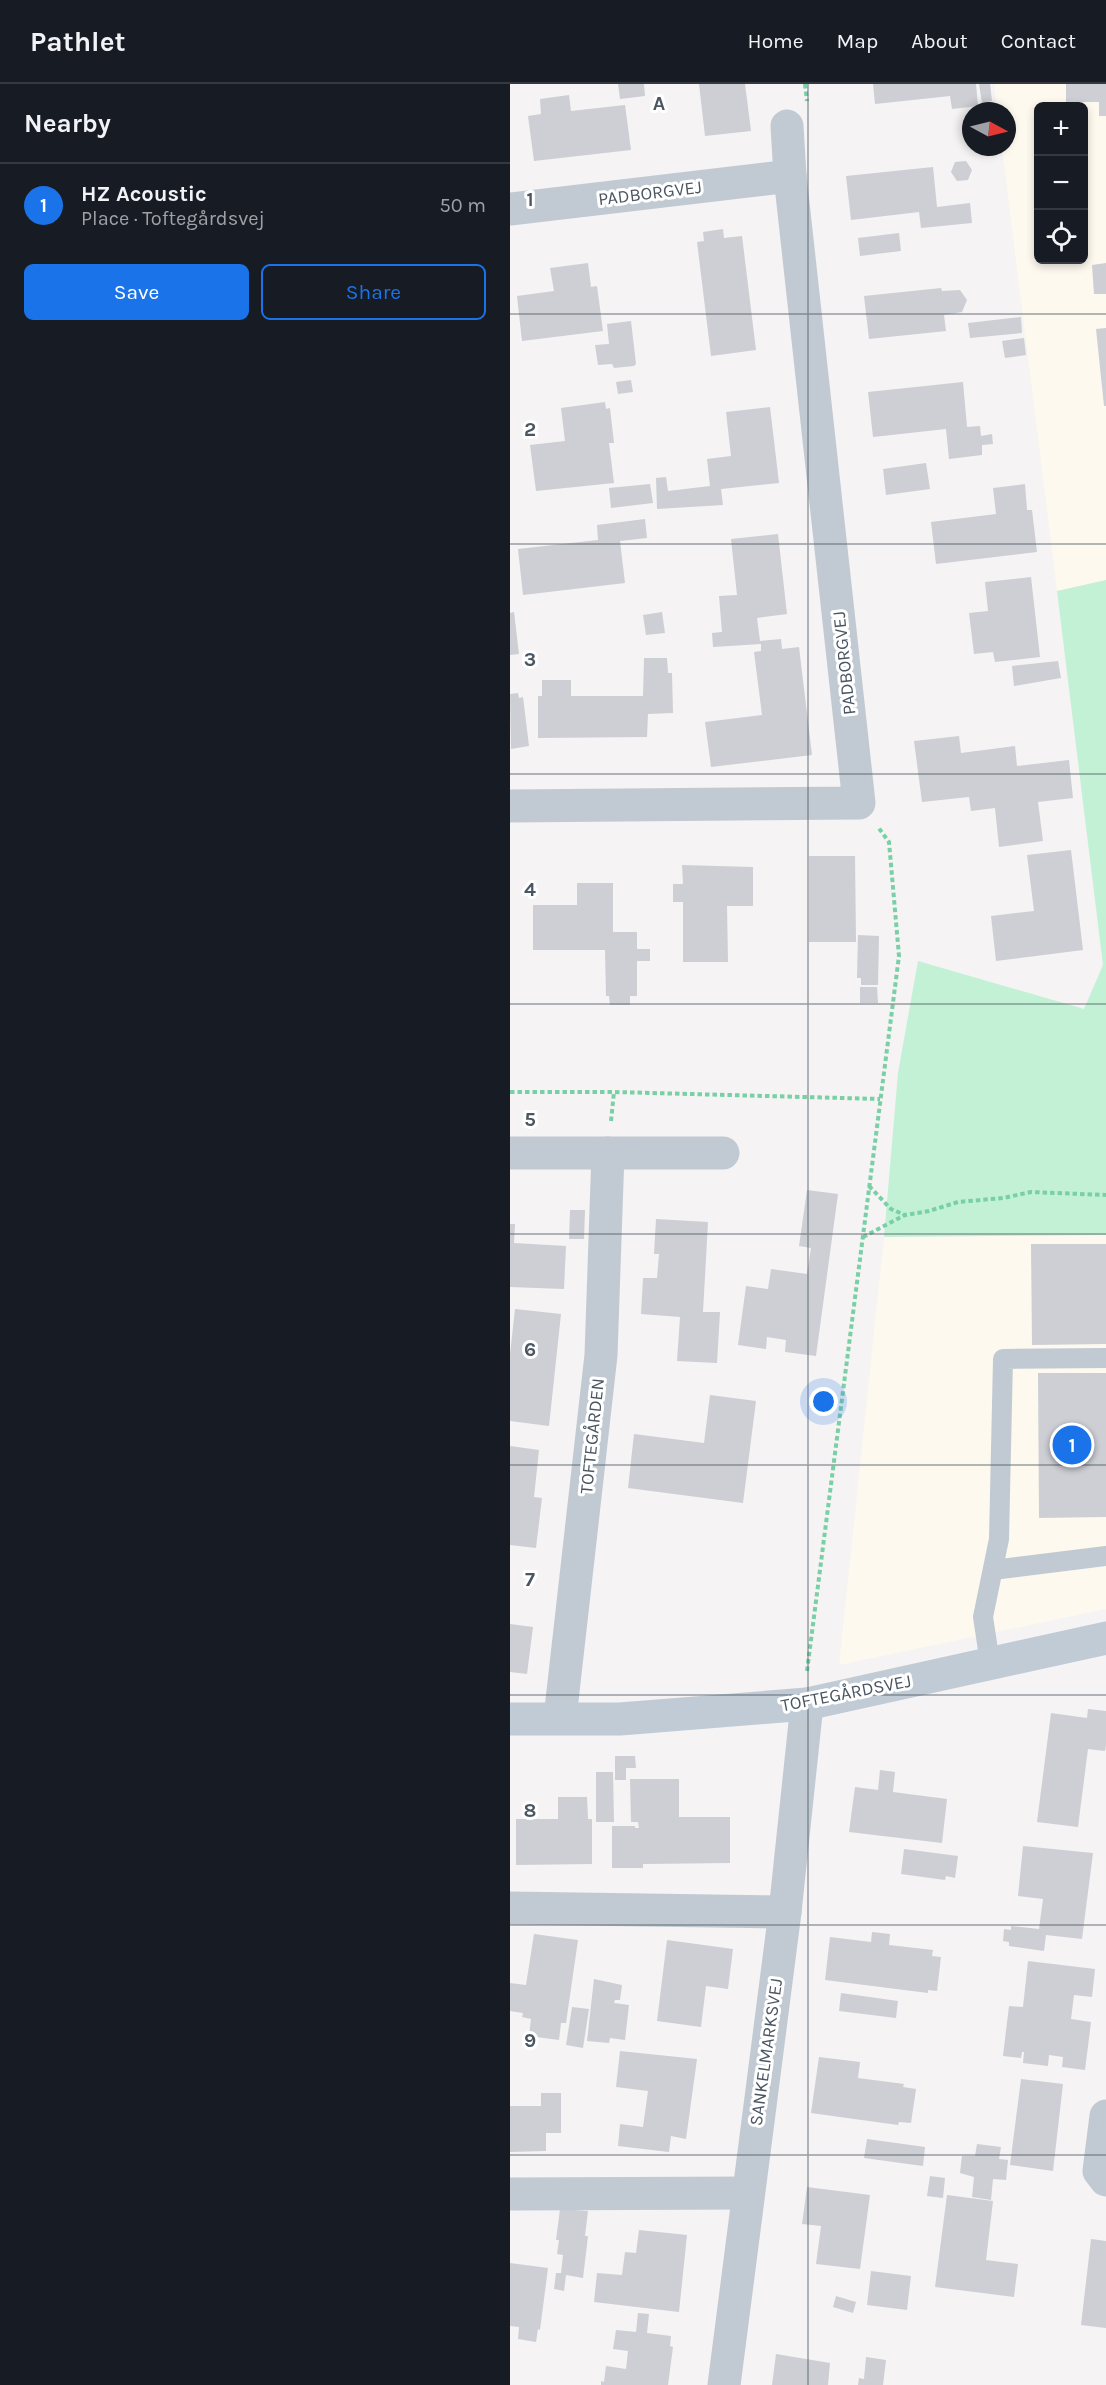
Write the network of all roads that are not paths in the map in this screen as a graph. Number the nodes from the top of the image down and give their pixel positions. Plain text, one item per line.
1 (787, 126) dead end
2 (790, 176) junction
3 (510, 209) edge
4 (510, 806) edge
5 (510, 1153) edge
6 (608, 1154) junction
7 (723, 1154) dead end
8 (1106, 1358) edge
9 (1106, 1556) edge
10 (993, 1570) junction
11 (1106, 1638) edge
12 (990, 1664) junction
13 (807, 1704) junction
14 (560, 1718) junction
15 (510, 1719) edge
16 (510, 1908) edge
17 (784, 1912) junction
18 (1106, 2116) edge
19 (1106, 2180) edge
20 (747, 2193) junction
21 (510, 2194) edge
22 (724, 2385) edge

1 - 2 street, PADBORGVEJ
2 - 3 street, PADBORGVEJ
2 - 4 street, PADBORGVEJ
5 - 6 street
6 - 7 street
6 - 14 street, TOFTEGÅRDEN
8 - 10 lane
9 - 10 lane
10 - 12 lane
11 - 12 street, TOFTEGÅRDSVEJ
12 - 13 street, TOFTEGÅRDSVEJ
13 - 14 street, TOFTEGÅRDSVEJ
13 - 17 street, SANKELMARKSVEJ
14 - 15 street, TOFTEGÅRDSVEJ
16 - 17 street
17 - 20 street, SANKELMARKSVEJ
18 - 19 street
20 - 21 street
20 - 22 street, SANKELMARKSVEJ

